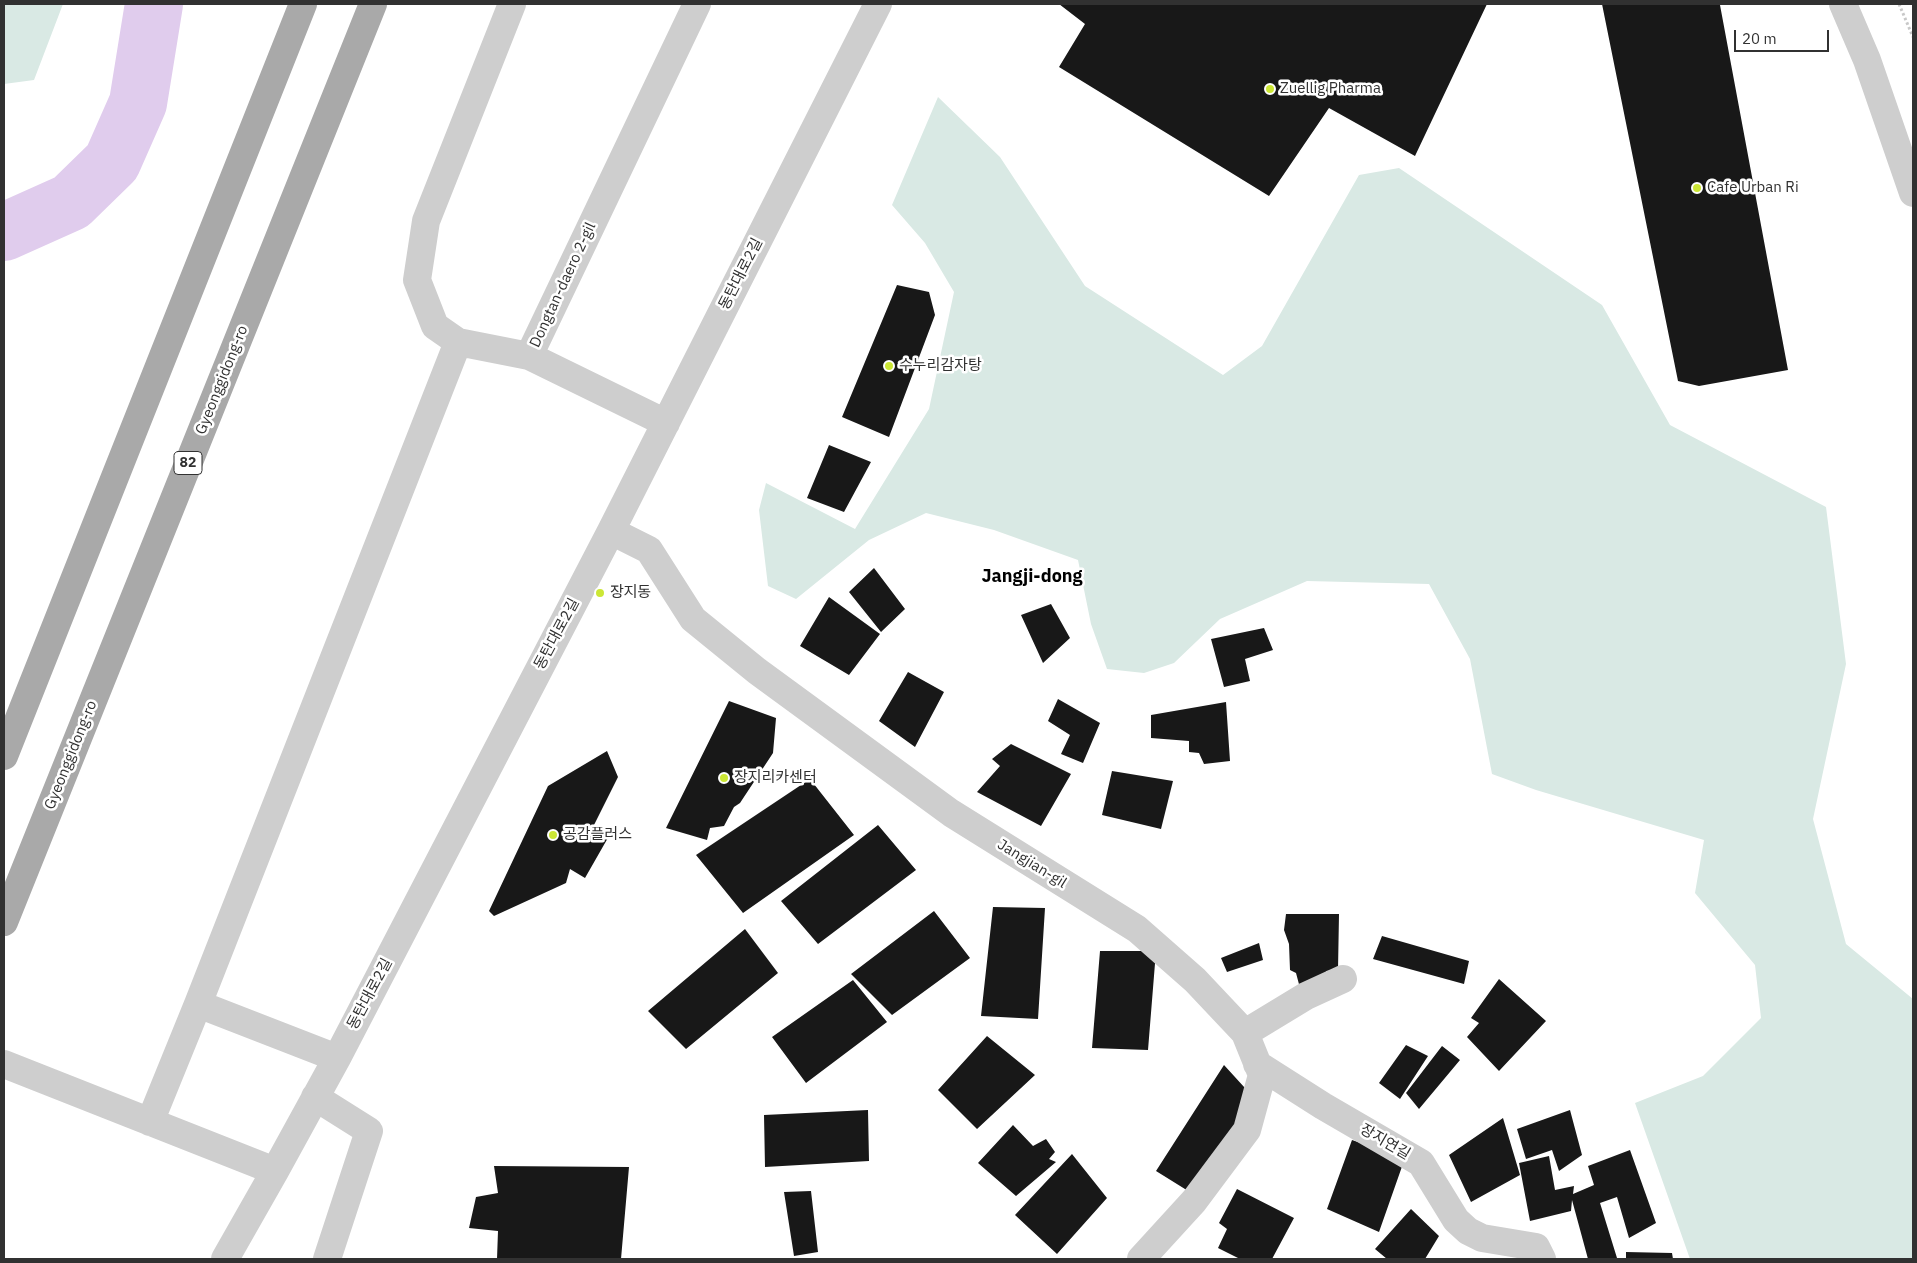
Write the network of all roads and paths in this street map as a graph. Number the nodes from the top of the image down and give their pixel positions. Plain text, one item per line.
1 (303, 4) edge
2 (373, 4) edge
3 (512, 4) edge
4 (697, 4) edge
5 (878, 4) edge
6 (1843, 4) edge
7 (1899, 4) edge
8 (1913, 37) edge
9 (1913, 193) edge
10 (458, 342) junction
11 (529, 356) junction
12 (666, 423) junction
13 (611, 531) junction
14 (4, 756) edge
15 (4, 922) edge
16 (1343, 979) dead end
17 (198, 1004) junction
18 (1245, 1033) junction
19 (336, 1058) junction
20 (4, 1064) edge
21 (1258, 1064) junction
22 (315, 1097) junction
23 (150, 1122) junction
24 (275, 1171) junction
25 (225, 1259) edge
26 (326, 1259) edge
27 (1141, 1259) edge
28 (1542, 1259) edge

1 - 14 main road
2 - 15 main road, Gyeonggidong-ro / 82
3 - 10 street, Dongtan-daero 2-gil
4 - 11 street, Dongtan-daero 2-gil
5 - 12 street, 동탄대로2길
6 - 9 street
7 - 8 path
10 - 11 street, Dongtan-daero 2-gil
10 - 17 street
11 - 12 street
12 - 13 street, 동탄대로2길
13 - 18 street, Jangjian-gil
13 - 19 street, 동탄대로2길
16 - 18 street
17 - 19 street
17 - 23 street
18 - 21 street, Jangjian-gil
19 - 22 street, 동탄대로2길
20 - 23 street
21 - 27 street, Jangjian-gil
21 - 28 street, 장지연길
22 - 24 street, 동탄대로2길
22 - 26 street
23 - 24 street
24 - 25 street, 동탄대로2길

